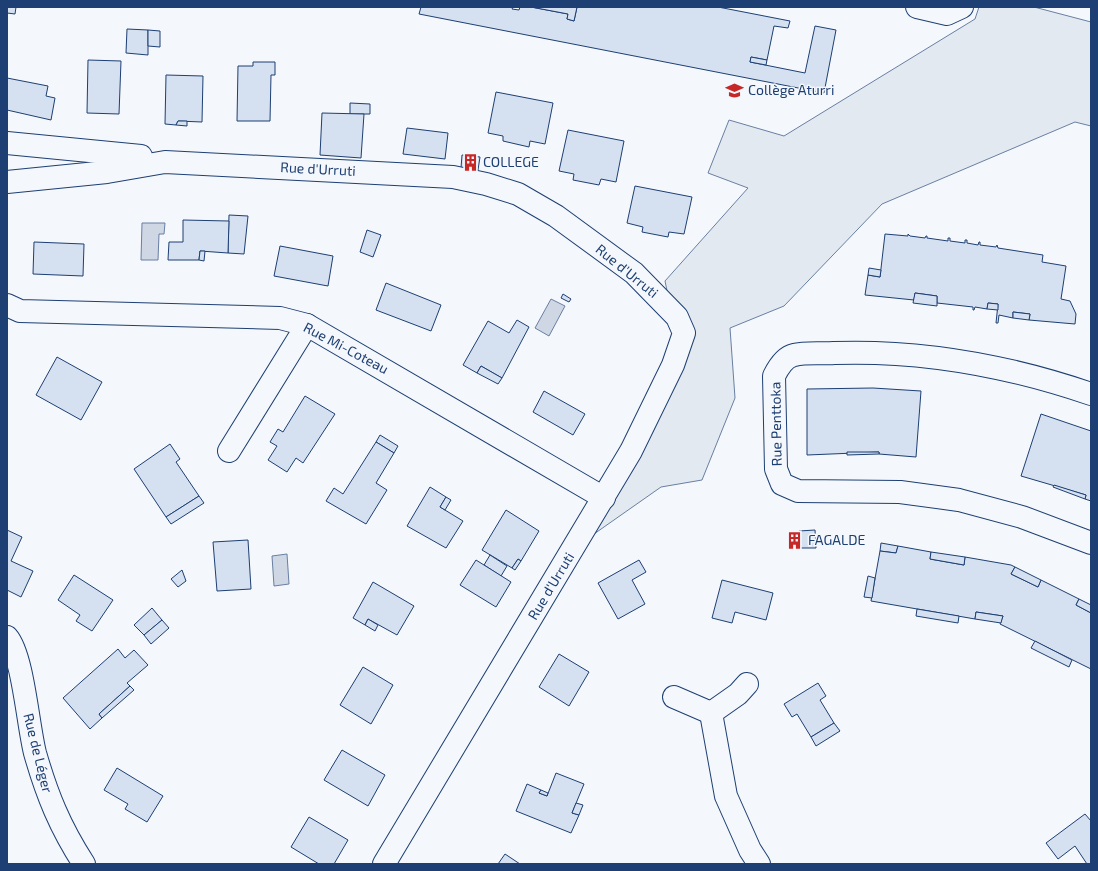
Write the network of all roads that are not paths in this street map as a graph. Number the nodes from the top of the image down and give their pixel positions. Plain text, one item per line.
1 (917, 7) edge
2 (962, 7) edge
3 (7, 143) edge
4 (141, 166) junction
5 (7, 182) edge
6 (7, 305) edge
7 (307, 325) junction
8 (1091, 394) edge
9 (229, 451) dead end
10 (604, 498) junction
11 (1091, 543) edge
12 (7, 637) edge
13 (747, 684) dead end
14 (680, 703) dead end
15 (711, 713) junction
16 (84, 864) edge
17 (384, 864) edge
18 (759, 864) edge

1 - 2 street
3 - 4 street
4 - 5 street, Rue d'Urruti
4 - 10 street, Rue d'Urruti
6 - 7 street, Rue Mi-Coteau
7 - 9 street
7 - 10 street, Rue Mi-Coteau
8 - 11 street, Rue Penttoka
10 - 17 street, Rue d'Urruti
12 - 16 street, Rue de Léger
13 - 15 street
14 - 15 street
15 - 18 street

